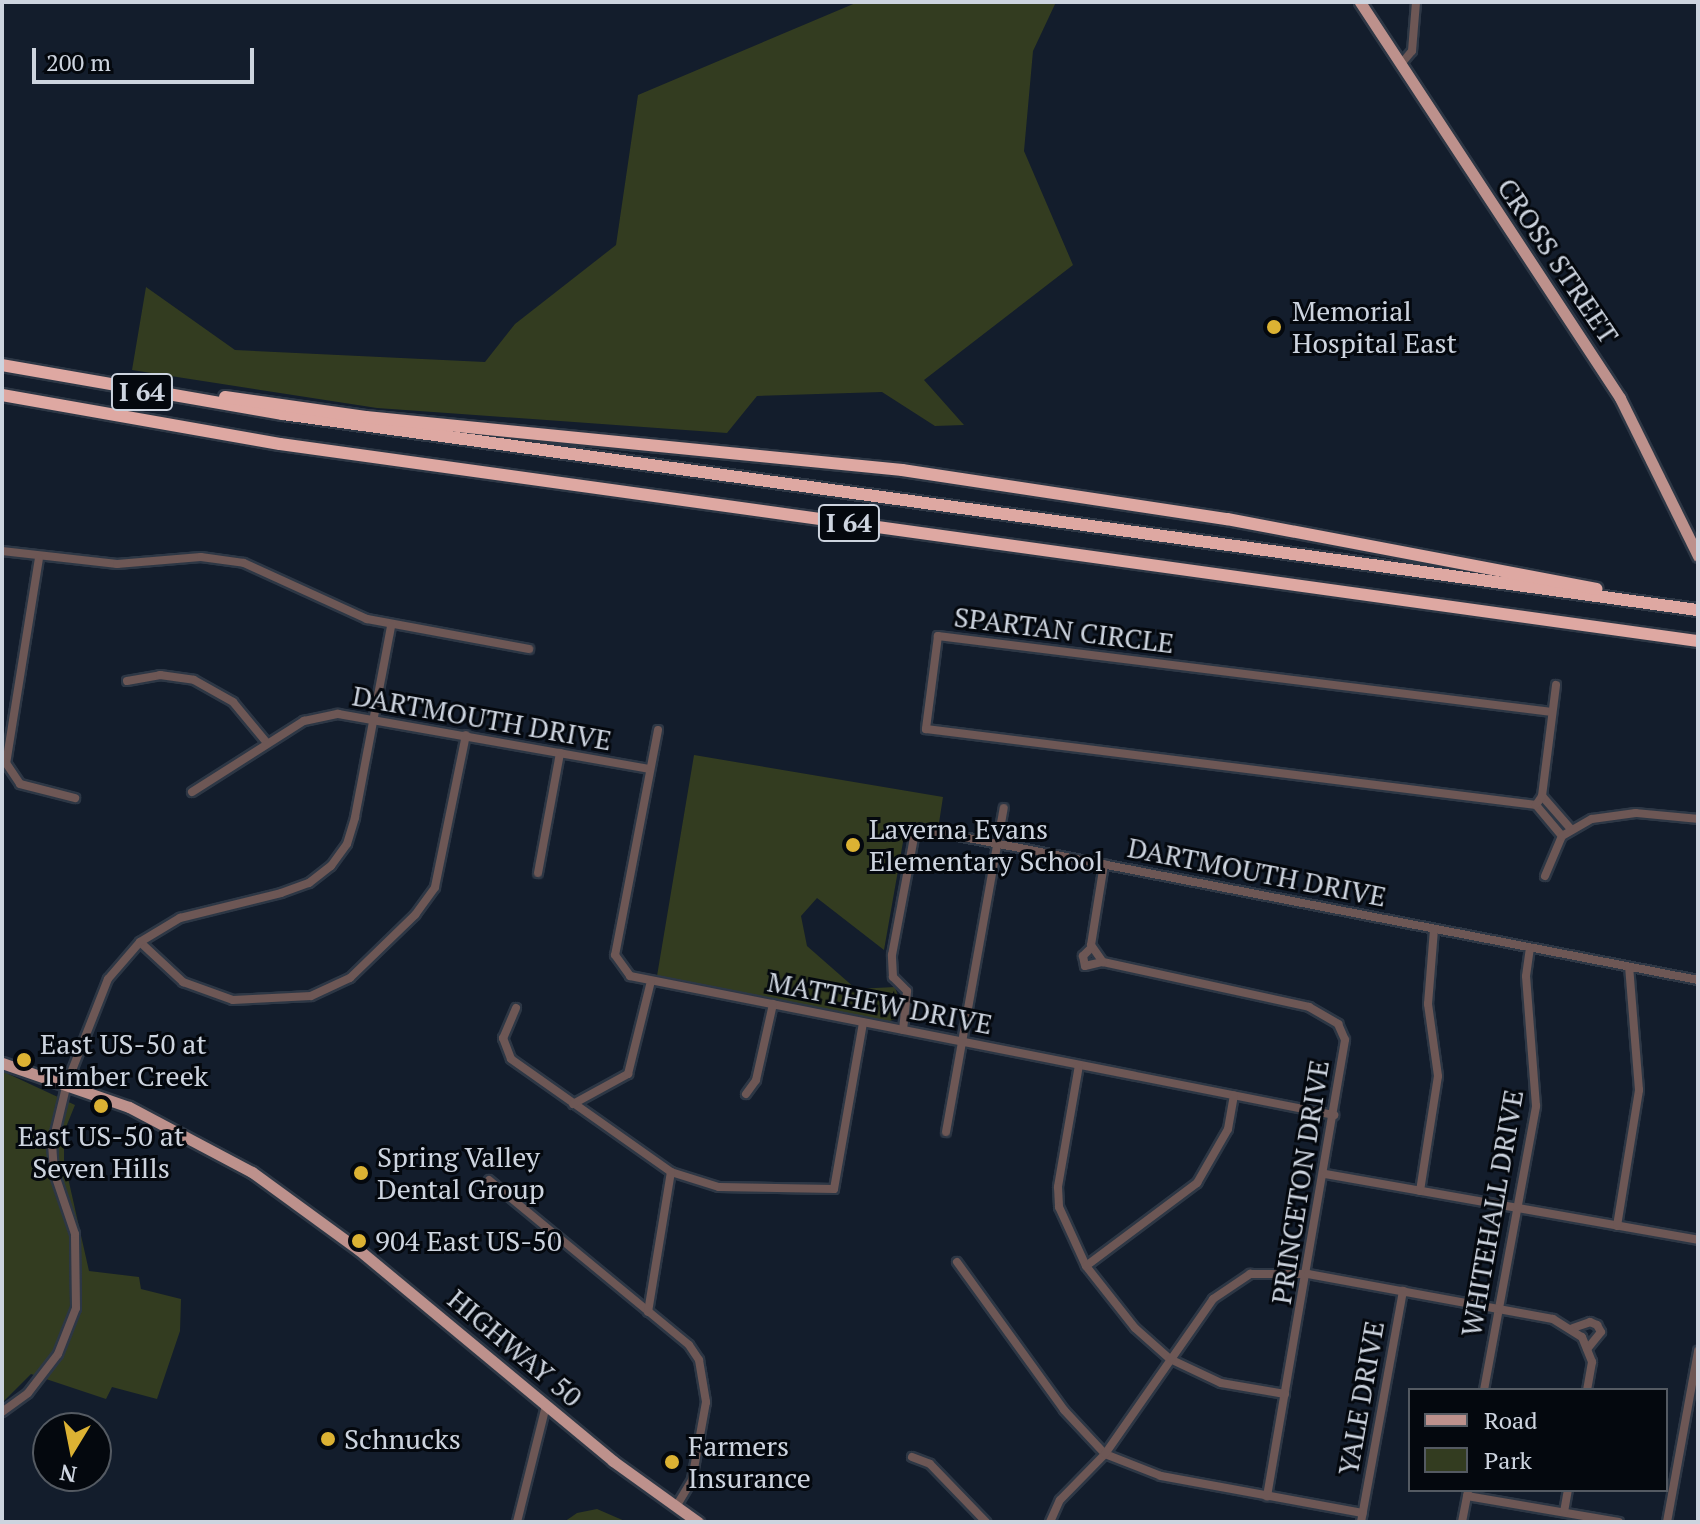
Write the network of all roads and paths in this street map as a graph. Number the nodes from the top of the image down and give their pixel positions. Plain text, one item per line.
1 (1360, 2) edge
2 (1416, 2) edge
3 (1401, 64) junction
4 (2, 365) edge
5 (128, 389) junction
6 (2, 395) edge
7 (2, 551) edge
8 (1698, 556) edge
9 (39, 558) junction
10 (1657, 604) junction
11 (1698, 610) edge
12 (391, 626) junction
13 (1698, 641) edge
14 (529, 649) dead end
15 (127, 681) dead end
16 (1556, 685) dead end
17 (1552, 712) junction
18 (374, 719) junction
19 (658, 730) dead end
20 (466, 735) junction
21 (267, 743) junction
22 (560, 753) junction
23 (649, 769) junction
24 (192, 792) dead end
25 (1542, 796) junction
26 (75, 798) dead end
27 (1536, 805) junction
28 (1004, 808) dead end
29 (1698, 819) edge
30 (1570, 828) junction
31 (1562, 836) junction
32 (998, 843) junction
33 (1104, 864) junction
34 (538, 873) dead end
35 (1545, 876) dead end
36 (1434, 929) junction
37 (140, 942) junction
38 (1092, 947) junction
39 (1530, 948) junction
40 (1103, 962) junction
41 (1629, 967) junction
42 (1698, 980) edge
43 (651, 981) junction
44 (773, 1004) junction
45 (516, 1008) dead end
46 (863, 1023) junction
47 (903, 1030) junction
48 (962, 1042) junction
49 (2, 1063) edge
50 (1079, 1065) junction
51 (67, 1083) junction
52 (746, 1094) dead end
53 (1234, 1096) junction
54 (573, 1104) junction
55 (1334, 1115) junction
56 (946, 1132) dead end
57 (671, 1172) junction
58 (1325, 1174) junction
59 (489, 1180) dead end
60 (1420, 1191) junction
61 (1515, 1208) junction
62 (1617, 1226) junction
63 (1698, 1240) edge
64 (957, 1262) dead end
65 (1086, 1266) junction
66 (1308, 1274) junction
67 (1403, 1291) junction
68 (1497, 1309) junction
69 (648, 1312) junction
70 (1573, 1328) junction
71 (1587, 1349) junction
72 (1698, 1351) edge
73 (1170, 1359) junction
74 (1484, 1388) edge
75 (1587, 1388) edge
76 (1285, 1394) junction
77 (546, 1406) junction
78 (2, 1412) edge
79 (1105, 1454) junction
80 (912, 1457) dead end
81 (1568, 1492) edge
82 (1468, 1493) edge
83 (1267, 1496) junction
84 (676, 1507) junction
85 (1564, 1512) junction
86 (1362, 1518) edge
87 (517, 1522) edge
88 (698, 1522) edge
89 (986, 1522) edge
90 (1050, 1522) edge
91 (1462, 1522) edge
92 (1619, 1522) edge
93 (1667, 1522) edge

1 - 3 main road, CROSS STREET
2 - 3 street
3 - 8 main road, CROSS STREET
4 - 5 highway, I 64
5 - 10 highway, I 64
5 - 10 highway
6 - 13 highway, I 64
7 - 9 street
9 - 12 street
9 - 26 street
10 - 11 highway, I 64
12 - 14 street
12 - 18 street
15 - 21 street
16 - 17 street
17 - 25 street
17 - 27 street, SPARTAN CIRCLE
18 - 20 street, DARTMOUTH DRIVE
18 - 21 street, DARTMOUTH DRIVE
18 - 37 street
19 - 23 street
20 - 22 street, DARTMOUTH DRIVE
20 - 37 street
21 - 24 street, DARTMOUTH DRIVE
22 - 23 street, DARTMOUTH DRIVE
22 - 34 street
23 - 43 street, MATTHEW DRIVE
25 - 27 street
25 - 30 street
27 - 31 street
28 - 32 street
29 - 30 street
30 - 31 street
31 - 35 street
32 - 33 street, DARTMOUTH DRIVE
32 - 47 street, DARTMOUTH DRIVE
32 - 48 street
33 - 36 street, DARTMOUTH DRIVE
33 - 38 street
36 - 39 street, DARTMOUTH DRIVE
36 - 60 street
37 - 51 street
38 - 40 street
38 - 40 street
39 - 41 street, DARTMOUTH DRIVE
39 - 61 street, WHITEHALL DRIVE
40 - 55 street, PRINCETON DRIVE
41 - 42 street, DARTMOUTH DRIVE
41 - 62 street
43 - 44 street, MATTHEW DRIVE
43 - 54 street
44 - 46 street, MATTHEW DRIVE
44 - 52 street
45 - 54 street
46 - 47 street, MATTHEW DRIVE
46 - 57 street
47 - 48 street, MATTHEW DRIVE
48 - 50 street, MATTHEW DRIVE
48 - 56 street
49 - 51 main road, HIGHWAY 50
50 - 53 street, MATTHEW DRIVE
50 - 65 street
51 - 77 main road, HIGHWAY 50
51 - 78 street
53 - 55 street, MATTHEW DRIVE
53 - 65 street
54 - 57 street
55 - 58 street, PRINCETON DRIVE
57 - 69 street
58 - 60 street
58 - 66 street, PRINCETON DRIVE
59 - 69 street
60 - 61 street
61 - 62 street
61 - 68 street, WHITEHALL DRIVE
62 - 63 street
64 - 79 street
65 - 73 street
66 - 67 street
66 - 73 street
66 - 76 street, PRINCETON DRIVE
67 - 68 street
67 - 86 street, YALE DRIVE
68 - 70 street
68 - 74 street, WHITEHALL DRIVE
69 - 84 street
70 - 71 street
70 - 71 street
71 - 75 street
72 - 93 street
73 - 76 street
73 - 79 street
76 - 83 street, PRINCETON DRIVE
77 - 84 main road, HIGHWAY 50
77 - 87 street
79 - 83 street
79 - 90 street
80 - 89 street
81 - 85 street
82 - 85 street
82 - 91 street
83 - 86 street
84 - 88 main road, HIGHWAY 50
85 - 92 street

